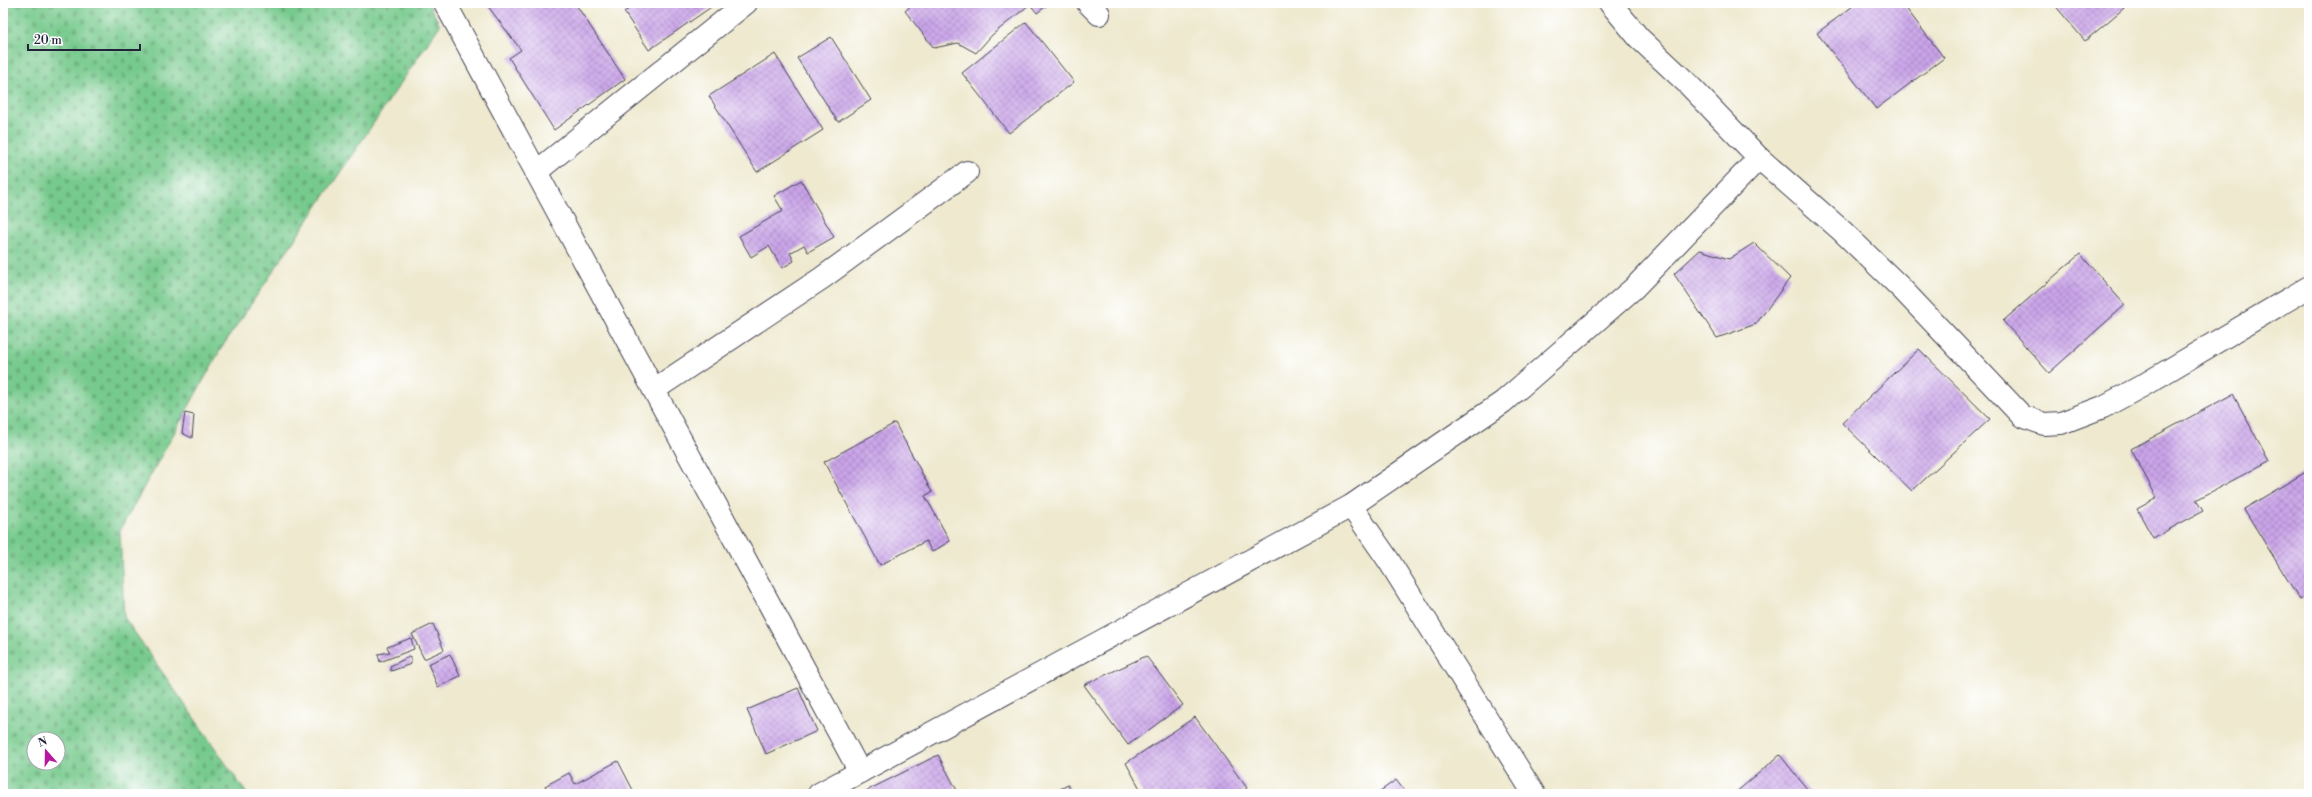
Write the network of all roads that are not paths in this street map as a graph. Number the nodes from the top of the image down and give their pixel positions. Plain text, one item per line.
1 (445, 3) edge
2 (746, 3) edge
3 (1610, 3) edge
4 (1759, 158) junction
5 (536, 172) junction
6 (967, 172) dead end
7 (2309, 287) edge
8 (655, 389) junction
9 (1351, 506) junction
10 (860, 772) junction
11 (820, 794) edge
12 (1534, 794) edge

1 - 5 street
2 - 5 street
3 - 4 street
4 - 7 street
4 - 9 street
5 - 8 street
6 - 8 street
8 - 10 street
9 - 10 street
9 - 12 street
10 - 11 street

